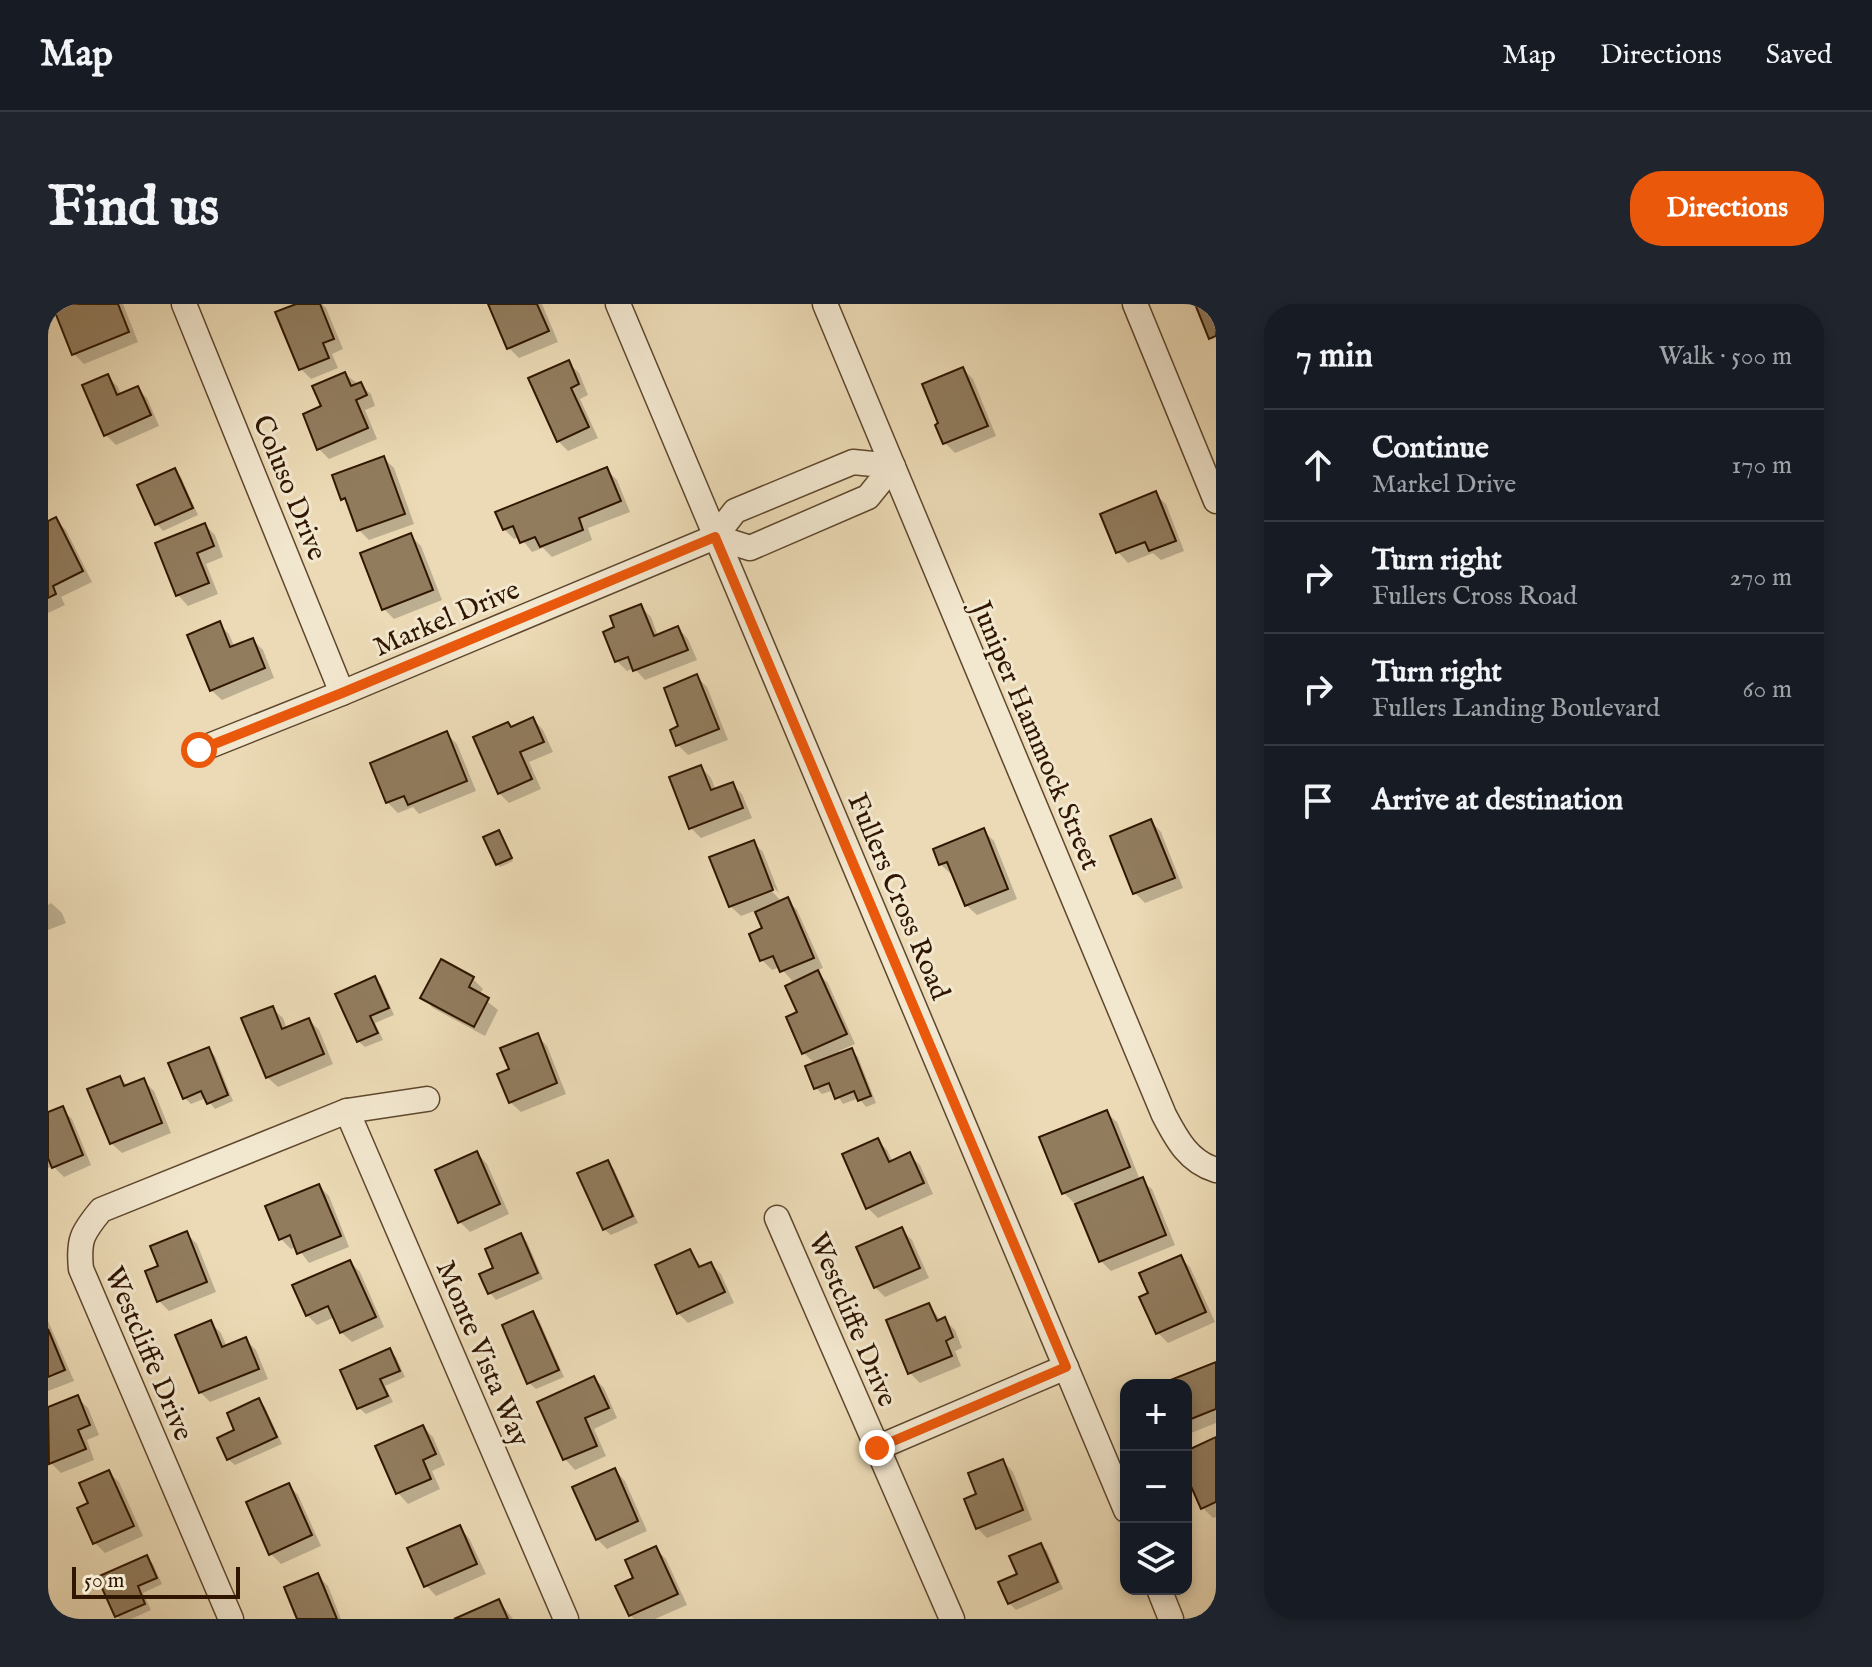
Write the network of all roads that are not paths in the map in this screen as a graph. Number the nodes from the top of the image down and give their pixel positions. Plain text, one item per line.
1 (184, 304) edge
2 (618, 304) edge
3 (825, 304) edge
4 (1135, 304) edge
5 (893, 466) junction
6 (1216, 501) edge
7 (715, 537) junction
8 (342, 693) junction
9 (199, 750) dead end
10 (427, 1099) dead end
11 (347, 1111) junction
12 (1216, 1170) edge
13 (777, 1218) dead end
14 (1066, 1367) junction
15 (877, 1448) junction
16 (1120, 1496) edge
17 (1161, 1595) edge
18 (231, 1619) edge
19 (566, 1619) edge
20 (952, 1619) edge
21 (1171, 1619) edge

1 - 8 street, Coluso Drive
2 - 7 street, Fullers Cross Road
3 - 5 street, Juniper Hammock Street
4 - 6 street
5 - 7 street
5 - 7 street
5 - 12 street, Juniper Hammock Street
7 - 8 street, Markel Drive
7 - 14 street, Fullers Cross Road
8 - 9 street, Markel Drive
10 - 11 street, Westcliffe Drive
11 - 18 street, Westcliffe Drive
11 - 19 street, Monte Vista Way
13 - 15 street, Westcliffe Drive
14 - 15 street
14 - 16 street, Fullers Cross Road
15 - 20 street, Westcliffe Drive
17 - 21 street

